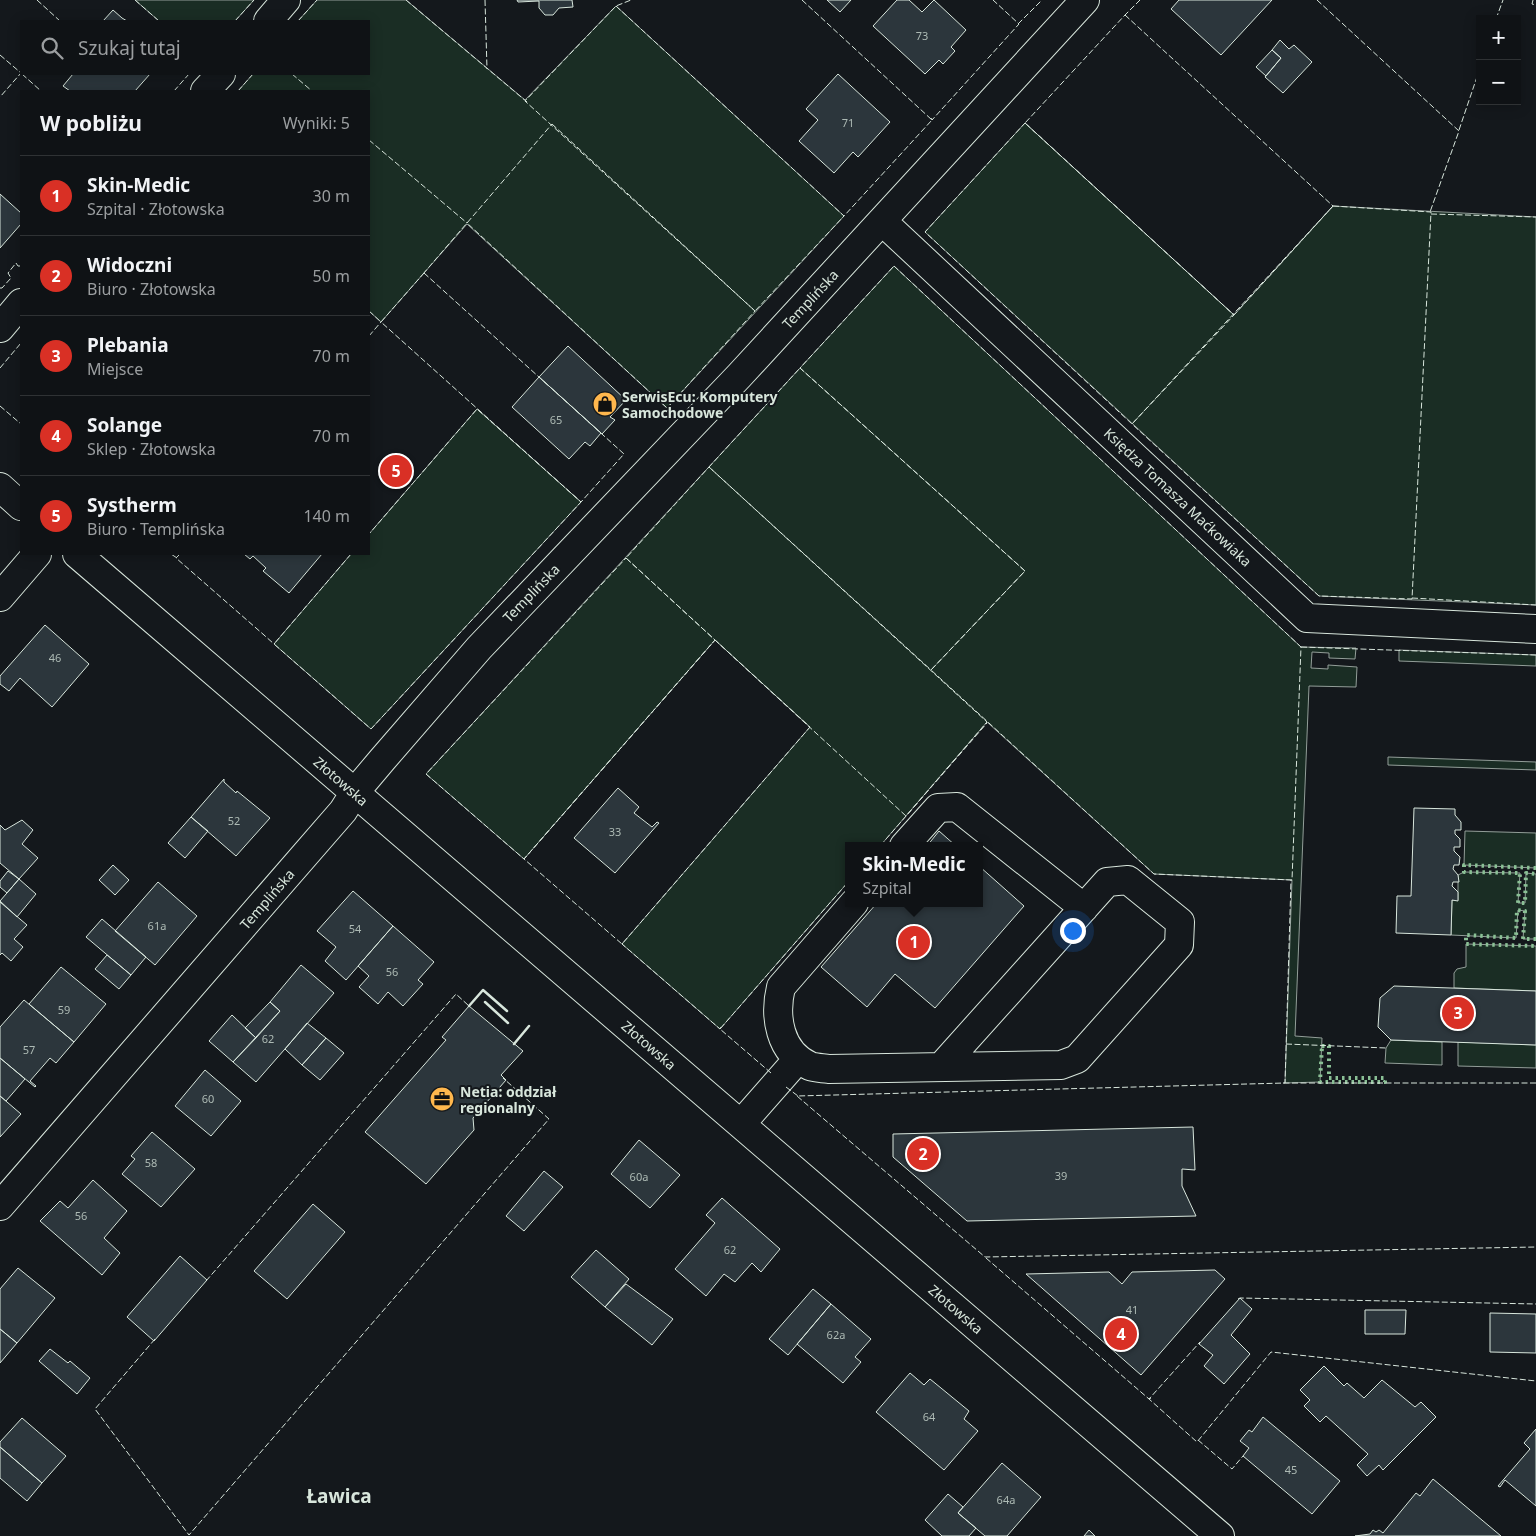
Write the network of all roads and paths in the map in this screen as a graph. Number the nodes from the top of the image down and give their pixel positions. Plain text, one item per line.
1 (286, 0) edge
2 (1085, 0) edge
3 (269, 20) edge
4 (220, 75) edge
5 (206, 90) edge
6 (882, 221) junction
7 (20, 304) edge
8 (0, 328) edge
9 (0, 487) edge
10 (20, 505) edge
11 (36, 555) edge
12 (78, 555) edge
13 (0, 597) edge
14 (1536, 629) edge
15 (355, 792) junction
16 (908, 842) edge
17 (851, 907) edge
18 (1084, 908) junction
19 (798, 1059) junction
20 (941, 1067) junction
21 (741, 1124) junction
22 (0, 1206) edge
23 (1220, 1536) edge

1 - 3 street
2 - 6 street, Templińska
4 - 5 street
6 - 14 street, Księdza Tomasza Maćkowiaka
6 - 15 street, Templińska
7 - 8 street
9 - 10 street
11 - 13 street
12 - 15 street, Złotowska
15 - 21 street, Złotowska
15 - 22 street, Templińska
16 - 18 street
17 - 19 street
18 - 20 street
18 - 20 street
19 - 20 street
19 - 21 street
21 - 23 street, Złotowska

